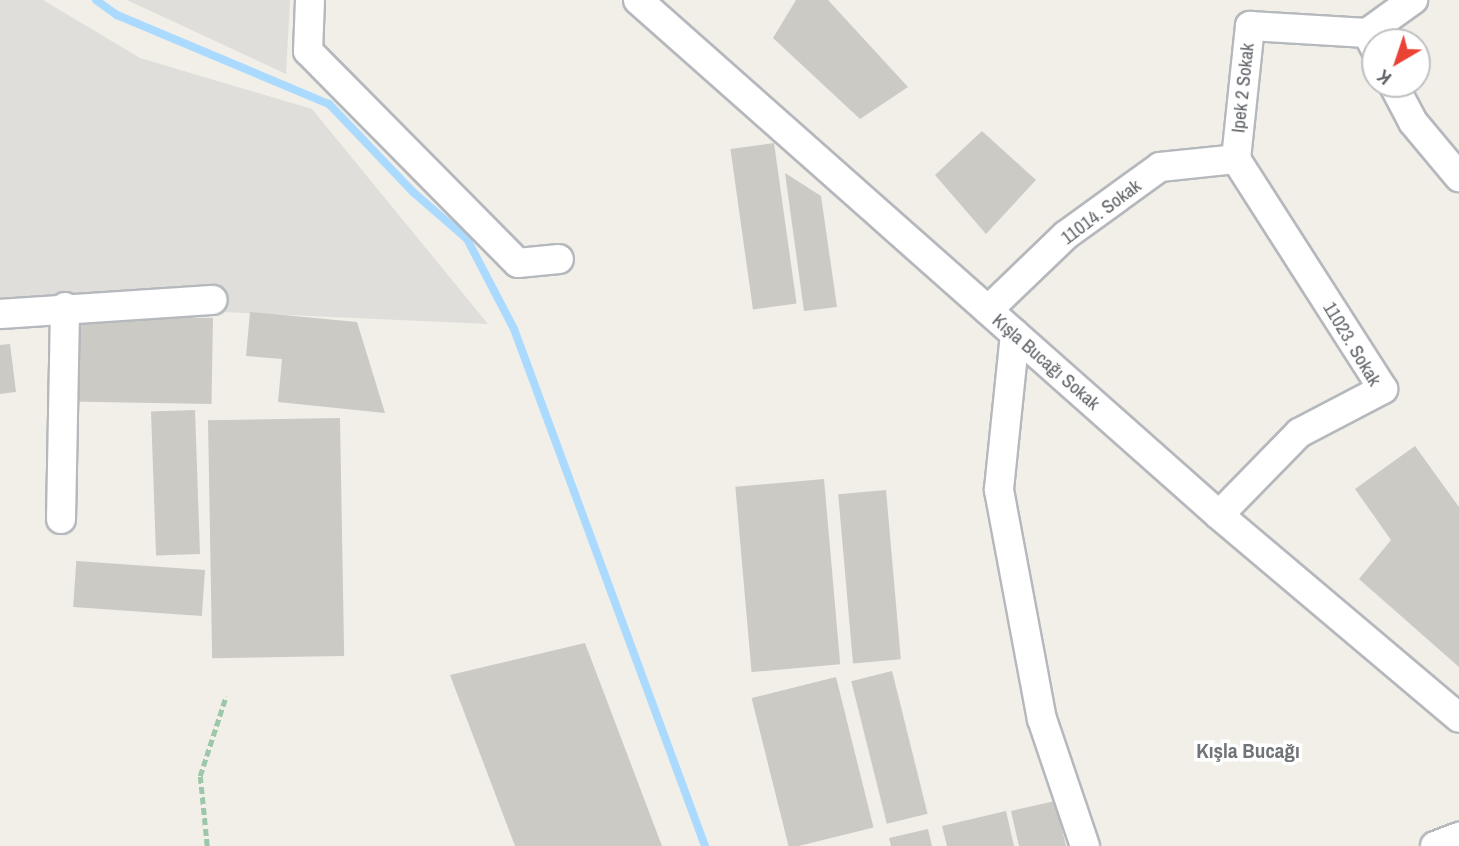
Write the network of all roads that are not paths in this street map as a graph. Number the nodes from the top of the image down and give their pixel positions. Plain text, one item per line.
1 (310, 0) edge
2 (638, 0) edge
3 (1413, 0) edge
4 (1251, 13) edge
5 (1384, 28) edge
6 (1361, 39) edge
7 (1401, 98) edge
8 (1236, 159) junction
9 (1459, 177) edge
10 (559, 259) dead end
11 (213, 300) dead end
12 (65, 307) junction
13 (988, 310) junction
14 (0, 314) edge
15 (1015, 334) junction
16 (1219, 515) junction
17 (61, 519) dead end
18 (1459, 719) edge
19 (1459, 837) edge
20 (1085, 846) edge
21 (1436, 846) edge

1 - 10 street
2 - 13 street, Kışla Bucağı Sokak
3 - 5 street
4 - 6 street, Ipek 2 Sokak
4 - 8 street, Ipek 2 Sokak
7 - 9 street
8 - 13 street, 11014. Sokak
8 - 16 street, 11023. Sokak
11 - 12 street
12 - 14 street
12 - 17 street
13 - 15 street, Kışla Bucağı Sokak
15 - 16 street, Kışla Bucağı Sokak
15 - 20 street
16 - 18 street, Kışla Bucağı Sokak
19 - 21 street

